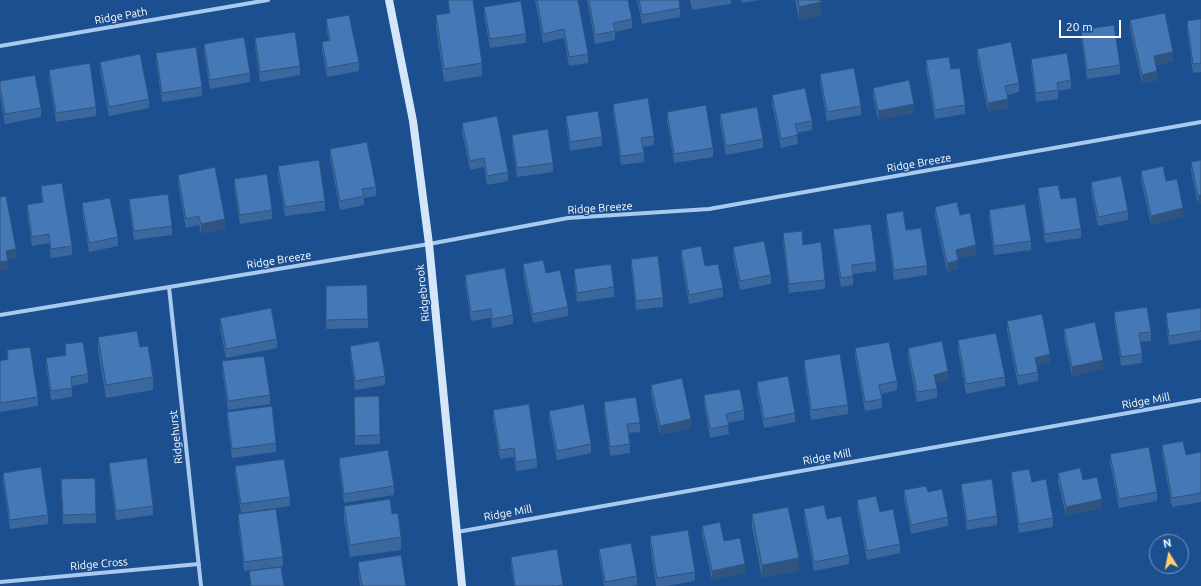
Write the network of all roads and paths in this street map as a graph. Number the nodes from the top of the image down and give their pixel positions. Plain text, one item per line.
1 (268, 0) edge
2 (389, 0) edge
3 (0, 46) edge
4 (1201, 122) edge
5 (429, 244) junction
6 (169, 287) junction
7 (0, 316) edge
8 (1201, 400) edge
9 (457, 532) junction
10 (199, 564) junction
11 (0, 582) edge
12 (201, 586) edge
13 (462, 586) edge

1 - 3 street, Ridge Path
2 - 5 street, Ridgebrook
4 - 5 street, Ridge Breeze
5 - 6 street, Ridge Breeze
5 - 9 street, Ridgebrook
6 - 7 street, Ridge Breeze
6 - 10 street, Ridgehurst
8 - 9 street, Ridge Mill
9 - 13 street, Ridgebrook
10 - 11 street, Ridge Cross
10 - 12 street, Ridgehurst

